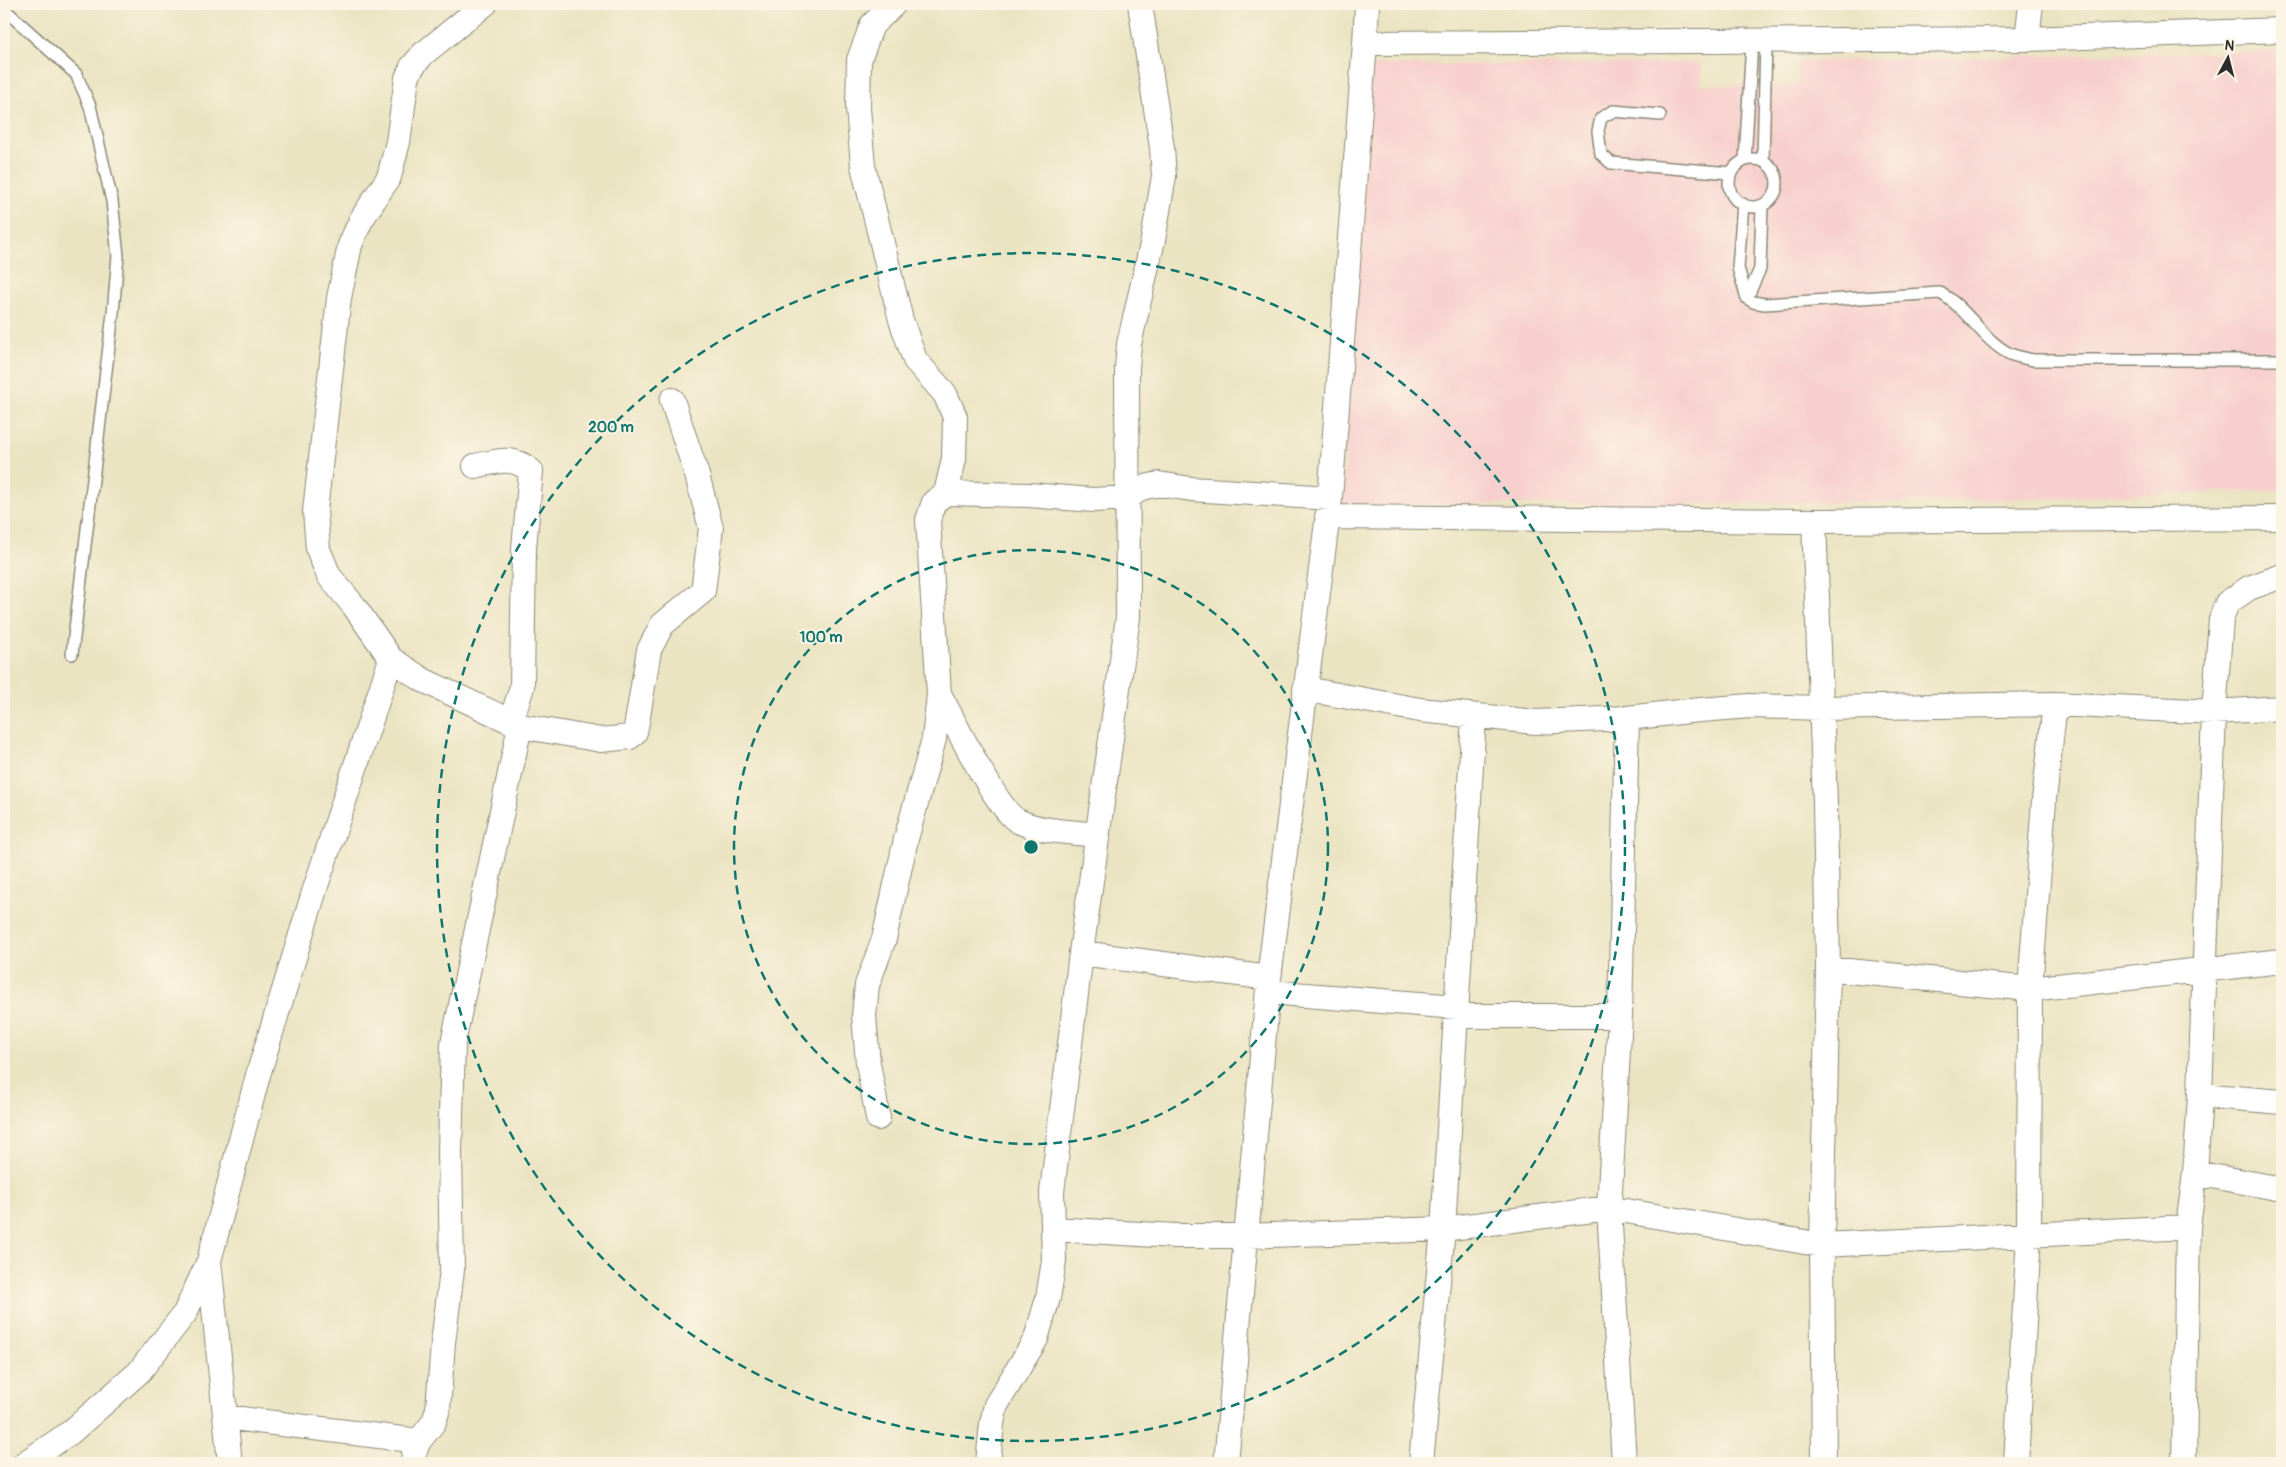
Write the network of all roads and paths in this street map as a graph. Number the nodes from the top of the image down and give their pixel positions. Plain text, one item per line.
1 (485, 4) edge
2 (894, 4) edge
3 (1140, 4) edge
4 (1367, 4) edge
5 (2031, 4) edge
6 (4, 9) edge
7 (2282, 30) edge
8 (2027, 39) junction
9 (1759, 42) junction
10 (1365, 44) junction
11 (1660, 115) dead end
12 (1745, 160) junction
13 (1763, 161) junction
14 (1731, 173) junction
15 (1743, 204) junction
16 (1762, 205) junction
17 (1747, 298) junction
18 (2282, 360) edge
19 (672, 400) dead end
20 (476, 466) dead end
21 (946, 493) junction
22 (1128, 498) junction
23 (1328, 508) junction
24 (2282, 518) edge
25 (1814, 521) junction
26 (2282, 576) edge
27 (72, 654) dead end
28 (391, 659) junction
29 (1305, 689) junction
30 (939, 694) junction
31 (2056, 704) junction
32 (1821, 708) junction
33 (2282, 708) edge
34 (2214, 712) junction
35 (1474, 717) junction
36 (1627, 718) junction
37 (516, 724) junction
38 (1098, 835) junction
39 (1081, 954) junction
40 (2282, 961) edge
41 (1828, 969) junction
42 (2205, 969) junction
43 (1269, 985) junction
44 (2030, 989) junction
45 (1457, 1012) junction
46 (1620, 1016) junction
47 (2200, 1094) junction
48 (2282, 1102) edge
49 (878, 1118) dead end
50 (2195, 1173) junction
51 (2282, 1189) edge
52 (1609, 1208) junction
53 (2188, 1227) junction
54 (1443, 1229) junction
55 (1053, 1230) junction
56 (2029, 1235) junction
57 (1246, 1236) junction
58 (1822, 1244) junction
59 (209, 1261) junction
60 (225, 1416) junction
61 (420, 1441) junction
62 (26, 1463) edge
63 (230, 1463) edge
64 (413, 1463) edge
65 (988, 1463) edge
66 (1226, 1463) edge
67 (1421, 1463) edge
68 (1624, 1463) edge
69 (1824, 1463) edge
70 (2016, 1463) edge
71 (2184, 1463) edge

1 - 28 street
2 - 21 street
3 - 22 street
4 - 10 street
5 - 8 street
6 - 27 lane
7 - 8 street
8 - 9 street
9 - 10 street
9 - 12 lane
9 - 13 lane
10 - 23 street
11 - 14 lane
12 - 13 lane
12 - 14 lane
13 - 16 lane
14 - 15 lane
15 - 16 lane
15 - 17 lane
16 - 17 lane
17 - 18 lane
19 - 37 street
20 - 37 street
21 - 22 street
21 - 30 street
22 - 23 street
22 - 38 street
23 - 25 street
23 - 29 street
24 - 25 street
25 - 32 street
26 - 34 street
28 - 37 street
28 - 59 street
29 - 35 street
29 - 43 street
30 - 38 street
30 - 49 street
31 - 32 street
31 - 34 street
31 - 44 street
32 - 36 street
32 - 41 street
33 - 34 street
34 - 42 street
35 - 36 street
35 - 45 street
36 - 46 street
37 - 61 street
38 - 39 street
39 - 43 street
39 - 55 street
40 - 42 street
41 - 44 street
41 - 58 street
42 - 44 street
42 - 47 street
43 - 45 street
43 - 57 street
44 - 56 street
45 - 46 street
45 - 54 street
46 - 52 street
47 - 48 street
47 - 50 street
50 - 51 street
50 - 53 street
52 - 54 street
52 - 58 street
52 - 68 street
53 - 56 street
53 - 71 street
54 - 57 street
54 - 67 street
55 - 57 street
55 - 65 street
56 - 58 street
56 - 70 street
57 - 66 street
58 - 69 street
59 - 60 street
59 - 62 street
60 - 61 street
60 - 63 street
61 - 64 street

